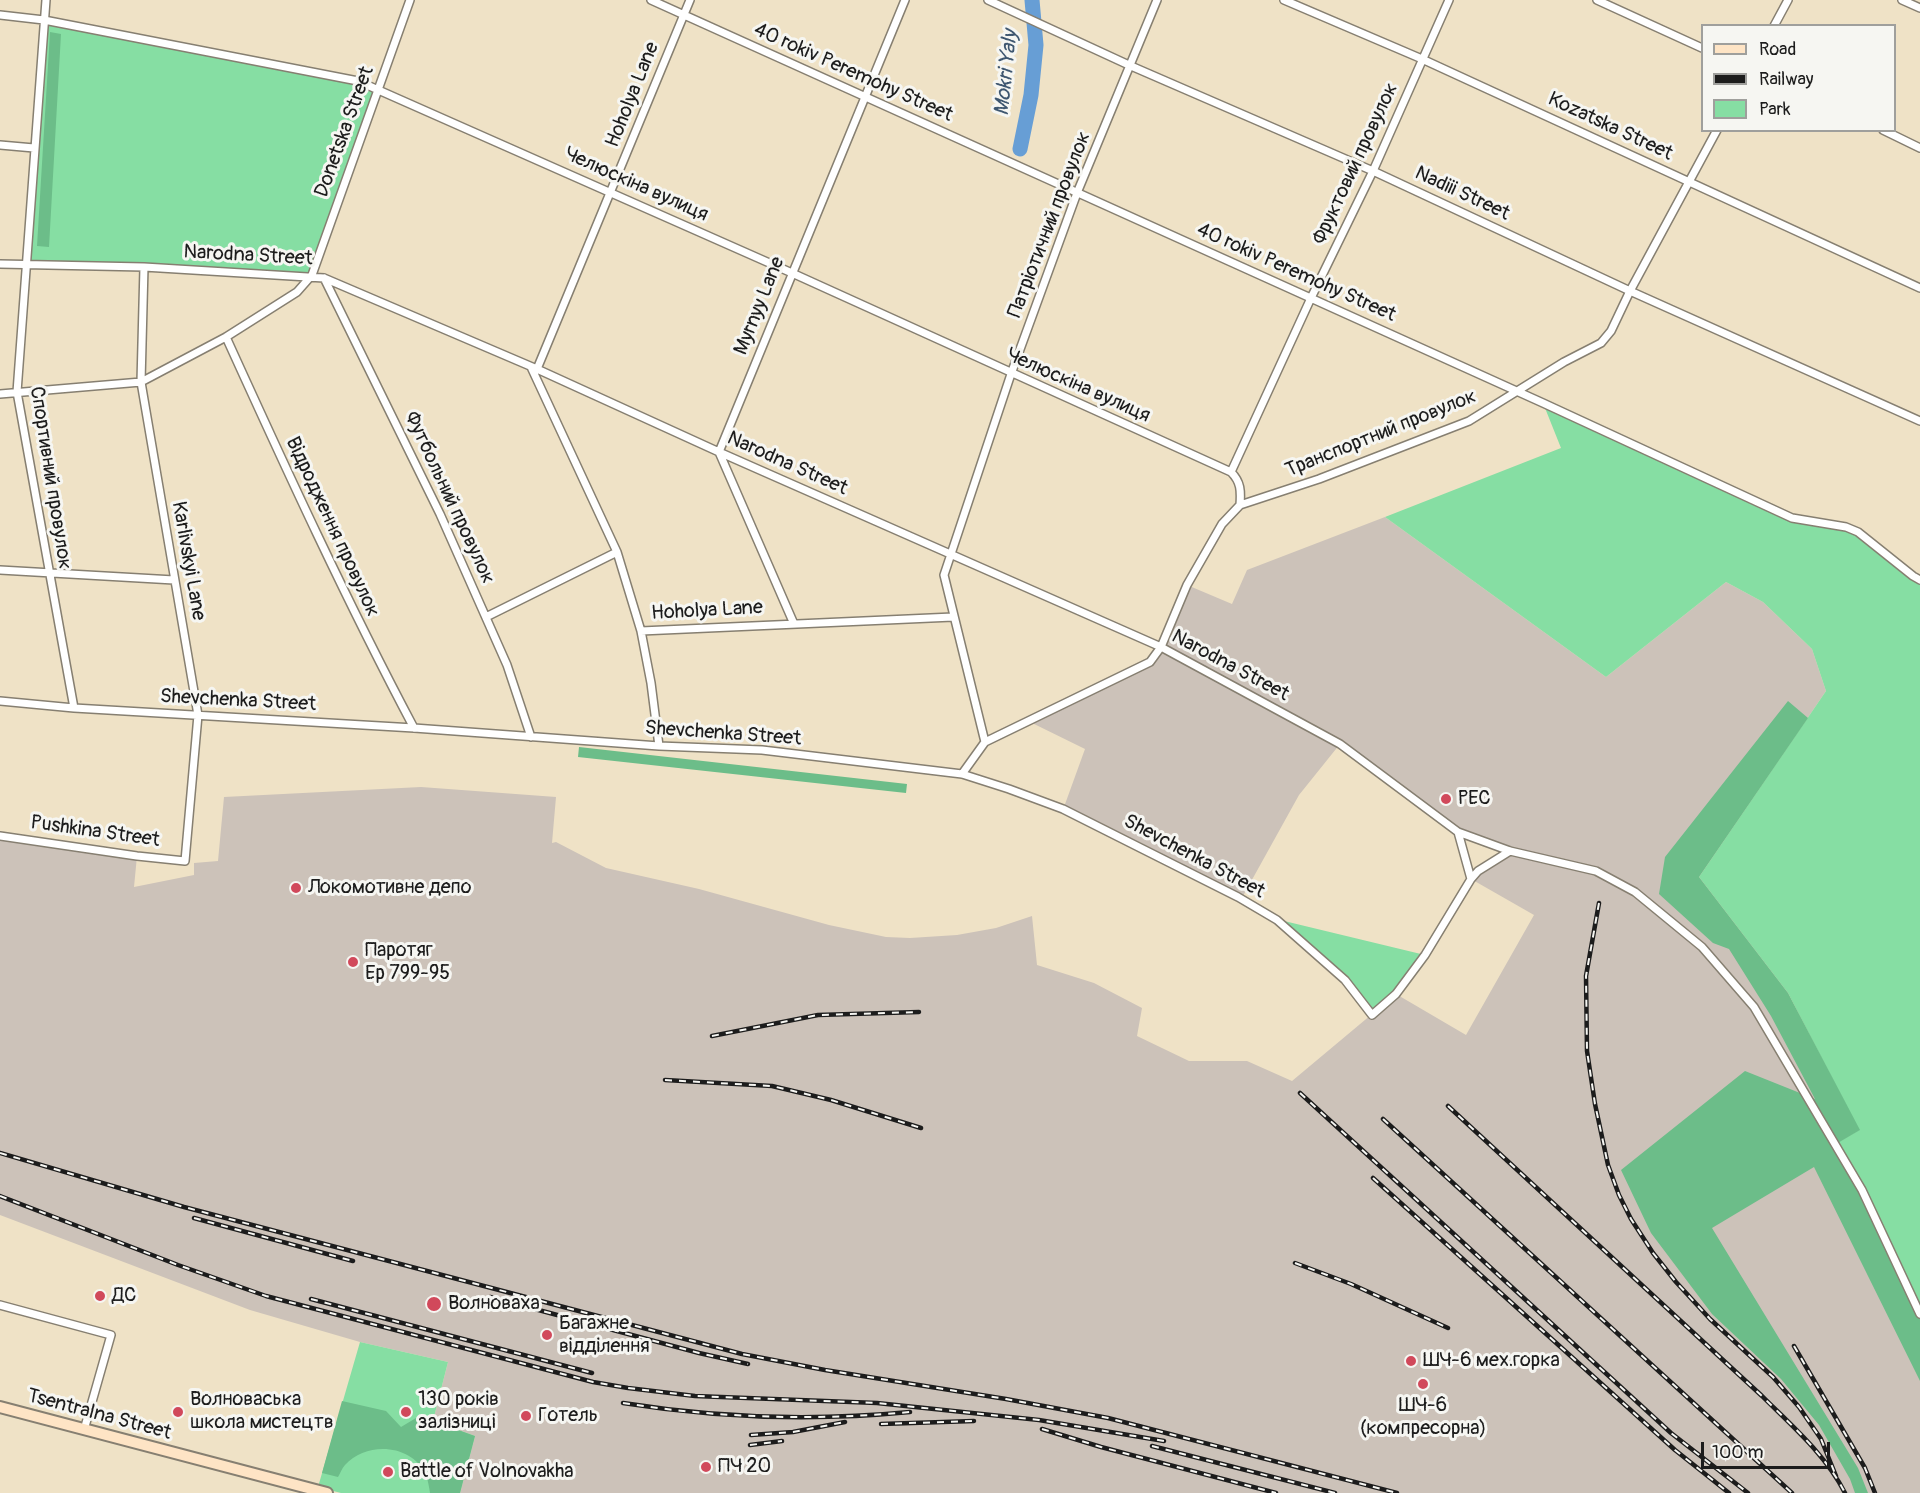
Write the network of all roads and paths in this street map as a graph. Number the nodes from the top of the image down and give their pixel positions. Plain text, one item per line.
1 (46, 0) edge
2 (410, 0) edge
3 (651, 0) edge
4 (690, 0) edge
5 (905, 0) edge
6 (988, 0) edge
7 (1157, 0) edge
8 (1284, 0) edge
9 (1449, 0) edge
10 (1597, 0) edge
11 (1788, 0) edge
12 (1902, 0) edge
13 (1920, 8) edge
14 (0, 15) edge
15 (685, 15) junction
16 (44, 20) junction
17 (1775, 24) edge
18 (1701, 48) edge
19 (1422, 59) junction
20 (1131, 66) junction
21 (377, 89) junction
22 (866, 97) junction
23 (1716, 132) edge
24 (1887, 132) edge
25 (0, 145) edge
26 (34, 148) junction
27 (1920, 148) edge
28 (1373, 171) junction
29 (1690, 181) junction
30 (611, 192) junction
31 (1077, 192) junction
32 (0, 264) edge
33 (26, 265) junction
34 (144, 267) junction
35 (792, 273) junction
36 (312, 276) junction
37 (324, 278) junction
38 (1920, 288) edge
39 (1630, 291) junction
40 (1311, 298) junction
41 (226, 337) junction
42 (534, 368) junction
43 (1011, 374) junction
44 (141, 382) junction
45 (17, 392) junction
46 (1519, 392) junction
47 (0, 394) edge
48 (1920, 421) edge
49 (719, 452) junction
50 (1231, 472) junction
51 (1240, 505) junction
52 (618, 552) junction
53 (951, 554) junction
54 (0, 570) edge
55 (48, 573) junction
56 (174, 580) junction
57 (1920, 580) edge
58 (486, 617) junction
59 (953, 617) junction
60 (794, 624) junction
61 (641, 631) junction
62 (1161, 647) junction
63 (0, 701) edge
64 (74, 708) junction
65 (198, 715) junction
66 (414, 728) junction
67 (531, 737) junction
68 (985, 742) junction
69 (659, 746) junction
70 (962, 774) junction
71 (1458, 832) junction
72 (0, 836) edge
73 (1510, 851) junction
74 (185, 861) joint
75 (1471, 879) junction
76 (0, 1305) edge
77 (1920, 1314) edge
78 (0, 1407) edge
79 (84, 1430) junction
80 (327, 1493) edge

1 - 16 street, Спортивний провулок
2 - 21 street, Donetska Street
3 - 15 street, 40 rokiv Peremohy Street
4 - 15 street, Hoholya Lane
5 - 22 street, Myrnyy Lane
6 - 20 street, Nadiii Street
7 - 20 street, Патріотичний провулок
8 - 19 street, Kozatska Street
9 - 19 street, Фруктовий провулок
10 - 18 street
11 - 17 street
12 - 13 street
14 - 16 street, Челюскіна вулиця
15 - 22 street, 40 rokiv Peremohy Street
15 - 30 street, Hoholya Lane
16 - 21 street, Челюскіна вулиця
16 - 26 street, Спортивний провулок
19 - 28 street, Фруктовий провулок
19 - 29 street, Kozatska Street
20 - 28 street, Nadiii Street
20 - 31 street, Патріотичний провулок
21 - 30 street, Челюскіна вулиця
21 - 36 street, Donetska Street
22 - 31 street, 40 rokiv Peremohy Street
22 - 35 street, Myrnyy Lane
23 - 29 street, Транспортний провулок
24 - 27 street
25 - 26 street
26 - 33 street, Спортивний провулок
28 - 39 street, Nadiii Street
28 - 40 street, Фруктовий провулок
29 - 38 street, Kozatska Street
29 - 39 street, Транспортний провулок
30 - 35 street, Челюскіна вулиця
30 - 42 street, Hoholya Lane
31 - 40 street, 40 rokiv Peremohy Street
31 - 43 street, Патріотичний провулок
32 - 33 street, Narodna Street
33 - 34 street, Narodna Street
33 - 45 street, Спортивний провулок
34 - 36 street, Narodna Street
34 - 44 street, Karlіvskyi Lane
35 - 43 street, Челюскіна вулиця
35 - 49 street, Myrnyy Lane
36 - 37 street, Narodna Street
36 - 41 street
37 - 42 street, Narodna Street
37 - 58 street, Футбольний провулок
39 - 46 street, Транспортний провулок
39 - 48 street, Nadiii Street
40 - 46 street, 40 rokiv Peremohy Street
40 - 50 street, Фруктовий провулок
41 - 44 street
41 - 66 street, Відродження провулок
42 - 49 street, Narodna Street
42 - 52 street, Hoholya Lane
43 - 50 street, Челюскіна вулиця
43 - 53 street, Патріотичний провулок
44 - 45 street
44 - 56 street, Karlіvskyi Lane
45 - 47 street
45 - 55 street, Спортивний провулок
46 - 51 street, Транспортний провулок
46 - 57 street, 40 rokiv Peremohy Street
49 - 53 street, Narodna Street
49 - 60 street
50 - 51 street
51 - 62 street
52 - 58 street
52 - 61 street, Hoholya Lane
53 - 59 street, Патріотичний провулок
53 - 62 street, Narodna Street
54 - 55 street
55 - 56 street
55 - 64 street, Спортивний провулок
56 - 65 street, Karlіvskyi Lane
58 - 67 street, Футбольний провулок
59 - 60 street, Hoholya Lane
59 - 68 street, Патріотичний провулок
60 - 61 street, Hoholya Lane
61 - 69 street
62 - 68 street
62 - 71 street, Narodna Street
63 - 64 street, Shevchenka Street
64 - 65 street, Shevchenka Street
65 - 66 street, Shevchenka Street
65 - 74 street, Karlіvskyi Lane
66 - 67 street, Shevchenka Street
67 - 69 street, Shevchenka Street
68 - 70 street
69 - 70 street, Shevchenka Street
70 - 75 street, Shevchenka Street
71 - 73 street, Narodna Street
71 - 75 street
72 - 74 street, Pushkina Street
73 - 75 street
73 - 77 street, Narodna Street
76 - 79 street
78 - 79 main road, Tsentralna Street
79 - 80 main road, Tsentralna Street

